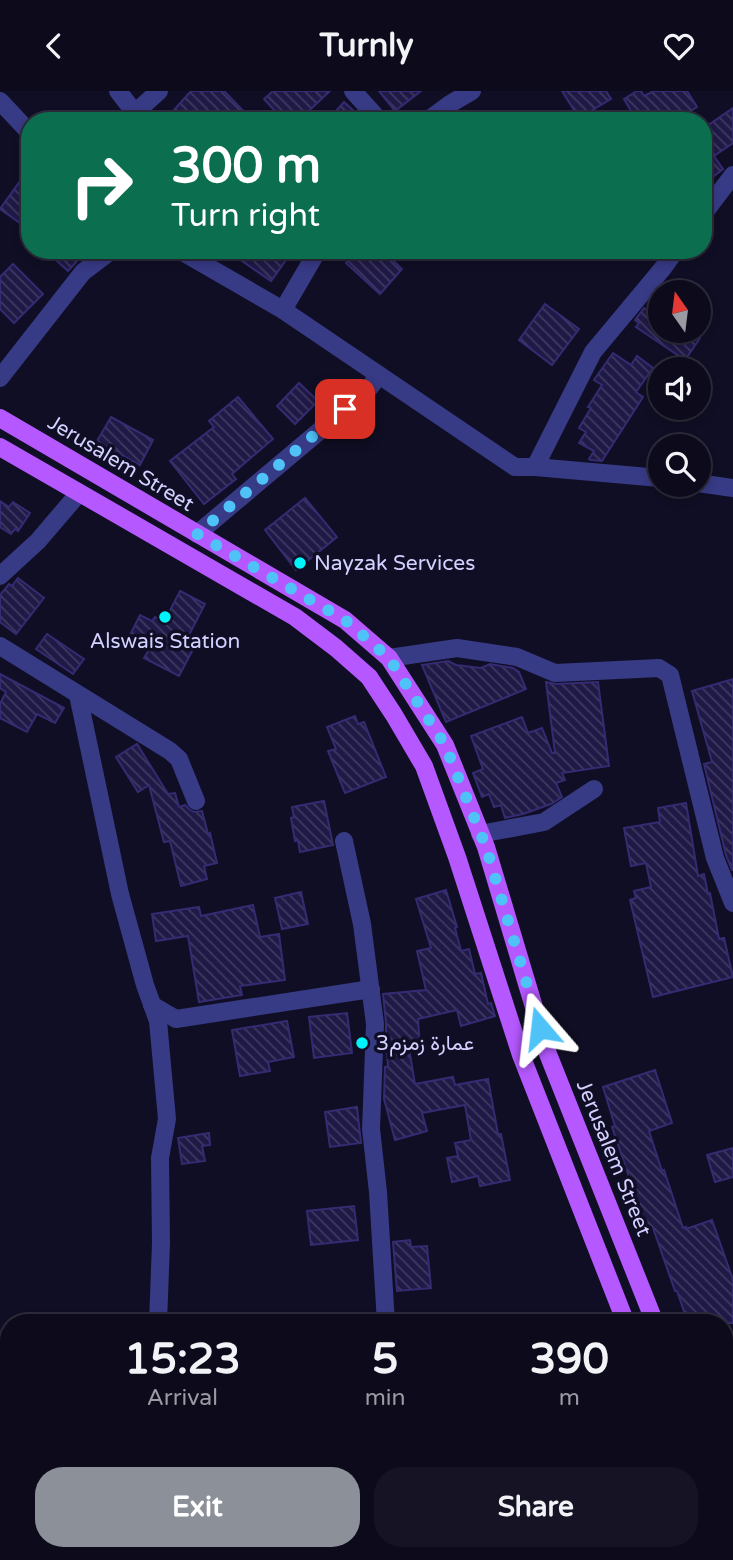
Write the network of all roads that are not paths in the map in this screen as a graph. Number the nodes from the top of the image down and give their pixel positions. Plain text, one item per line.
1 (118, 91) edge
2 (159, 91) edge
3 (353, 91) edge
4 (472, 91) edge
5 (0, 101) edge
6 (132, 112) edge
7 (141, 112) edge
8 (372, 112) edge
9 (439, 112) edge
10 (21, 123) edge
11 (733, 175) edge
12 (712, 203) edge
13 (100, 259) edge
14 (195, 259) edge
15 (310, 259) edge
16 (670, 259) edge
17 (283, 310) junction
18 (379, 375) junction
19 (0, 378) edge
20 (0, 418) edge
21 (0, 447) edge
22 (536, 467) junction
23 (648, 477) edge
24 (711, 485) edge
25 (732, 487) edge
26 (79, 493) junction
27 (197, 534) junction
28 (0, 576) edge
29 (0, 646) edge
30 (389, 658) junction
31 (78, 695) junction
32 (594, 789) dead end
33 (196, 801) dead end
34 (480, 834) junction
35 (344, 841) dead end
36 (733, 903) edge
37 (370, 989) junction
38 (152, 1005) junction
39 (548, 1054) junction
40 (521, 1055) junction
41 (158, 1314) edge
42 (386, 1314) edge
43 (622, 1314) edge
44 (652, 1314) edge

1 - 6 street
2 - 7 street
3 - 8 street
4 - 9 street
5 - 10 street
11 - 12 street
13 - 19 street
14 - 17 street
15 - 17 street
16 - 22 street
17 - 18 street
18 - 22 street
18 - 27 street
20 - 27 main road, Jerusalem Street
21 - 26 main road
22 - 23 street
24 - 25 street
26 - 28 street
26 - 40 main road
27 - 30 main road, Jerusalem Street
29 - 31 street
30 - 34 main road, Jerusalem Street
30 - 36 street
31 - 33 street
31 - 38 street
32 - 34 street
34 - 39 main road, Jerusalem Street
35 - 37 street
37 - 38 street
37 - 42 street
38 - 41 street
39 - 40 main road
39 - 44 main road, Jerusalem Street
40 - 43 main road

